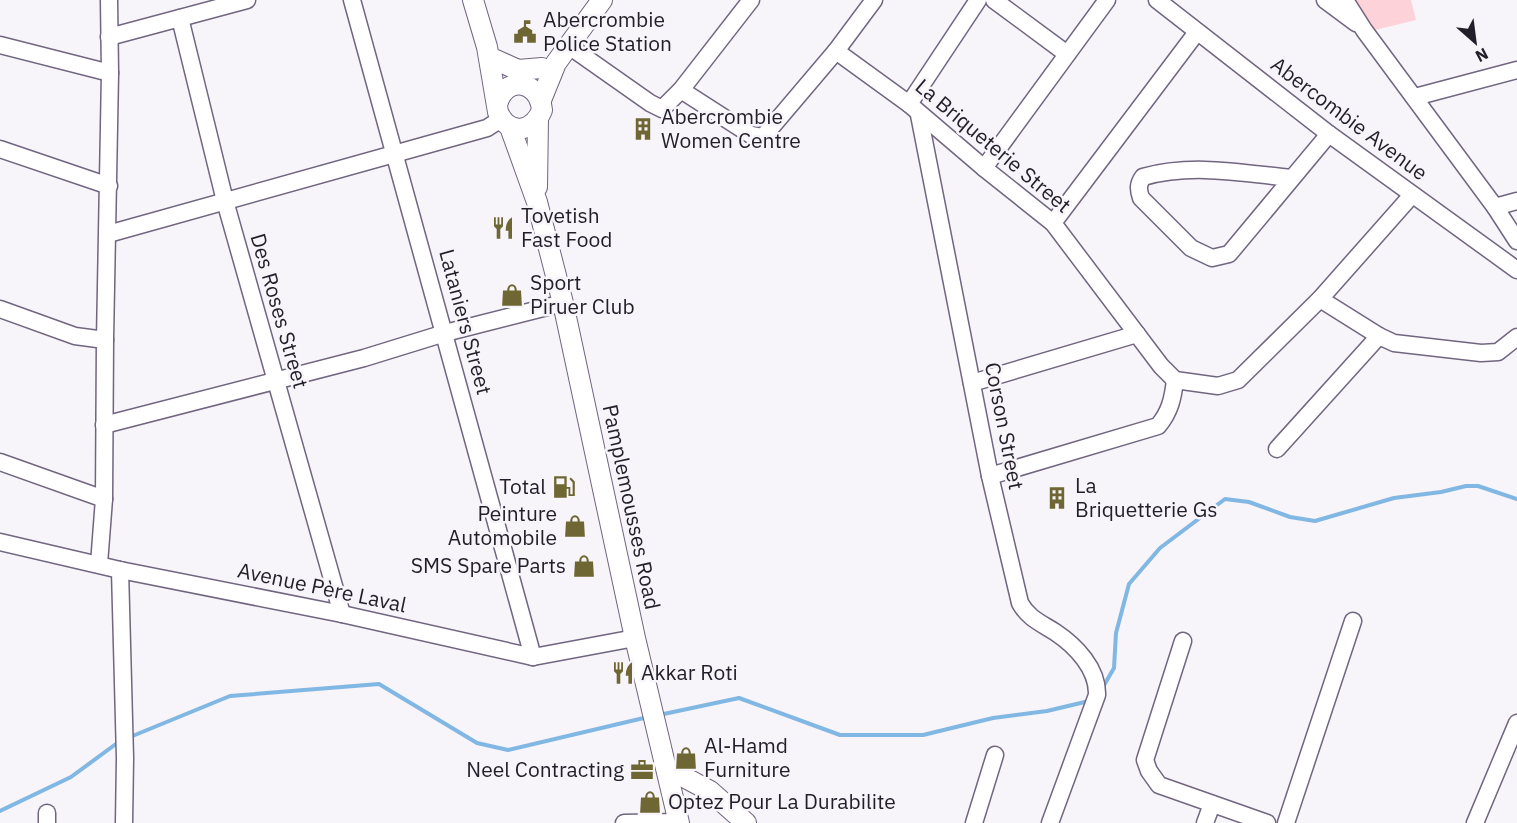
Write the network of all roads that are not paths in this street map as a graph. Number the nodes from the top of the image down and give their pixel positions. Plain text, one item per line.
1 (109, 0) edge
2 (247, 0) edge
3 (352, 0) edge
4 (473, 0) edge
5 (602, 0) edge
6 (751, 0) edge
7 (978, 0) edge
8 (994, 0) edge
9 (1107, 0) edge
10 (1157, 0) edge
11 (1325, 0) edge
12 (1345, 0) edge
13 (869, 2) edge
14 (180, 18) junction
15 (1364, 30) junction
16 (1197, 32) junction
17 (109, 37) junction
18 (0, 45) edge
19 (569, 46) junction
20 (836, 51) junction
21 (491, 54) junction
22 (1067, 54) junction
23 (549, 65) junction
24 (1517, 70) edge
25 (110, 73) junction
26 (518, 85) junction
27 (681, 90) junction
28 (1415, 97) junction
29 (539, 109) junction
30 (914, 109) junction
31 (503, 117) junction
32 (1329, 134) junction
33 (0, 149) edge
34 (395, 154) junction
35 (984, 168) junction
36 (1291, 178) junction
37 (109, 186) junction
38 (1412, 195) junction
39 (225, 201) junction
40 (1517, 201) edge
41 (537, 202) junction
42 (1495, 207) junction
43 (1053, 223) junction
44 (108, 234) junction
45 (1517, 241) edge
46 (1517, 270) edge
47 (1320, 299) junction
48 (563, 303) junction
49 (0, 309) edge
50 (445, 333) junction
51 (1137, 334) junction
52 (1379, 336) junction
53 (1517, 337) edge
54 (105, 340) junction
55 (275, 381) junction
56 (1174, 381) junction
57 (972, 383) junction
58 (104, 425) junction
59 (1277, 449) dead end
60 (0, 462) edge
61 (990, 476) junction
62 (104, 499) junction
63 (0, 542) edge
64 (99, 564) junction
65 (120, 570) junction
66 (342, 614) junction
67 (1353, 621) dead end
68 (635, 638) junction
69 (1183, 640) dead end
70 (533, 657) junction
71 (1517, 723) edge
72 (995, 755) dead end
73 (667, 768) junction
74 (1212, 804) junction
75 (679, 822) edge
76 (124, 823) edge
77 (624, 823) edge
78 (746, 823) edge
79 (974, 823) edge
80 (1050, 823) edge
81 (1205, 823) edge
82 (1267, 823) edge
83 (1286, 823) edge
84 (1474, 823) edge

1 - 17 street
2 - 14 street
3 - 34 street, Lataniers Street
4 - 21 main road
5 - 19 main road
6 - 27 street
7 - 30 street
8 - 22 street
9 - 22 street
10 - 16 street, Abercombie Avenue
11 - 15 street
12 - 15 street
13 - 20 street
14 - 17 street
14 - 39 street, Des Roses Street
15 - 28 street
16 - 32 street, Abercombie Avenue
16 - 43 street
17 - 25 street
18 - 25 street
19 - 23 main road
19 - 27 street
20 - 27 street
20 - 30 street, La Briqueterie Street
21 - 23 main road
21 - 26 main road
21 - 31 main road, Pamplemousses Road
22 - 35 street
23 - 26 main road
23 - 29 main road
24 - 28 street
25 - 37 street
26 - 29 main road
26 - 31 main road
28 - 42 street
29 - 31 main road
29 - 41 main road, Pamplemousses Road
30 - 35 street, La Briqueterie Street
30 - 57 street, Corson Street
31 - 34 street
31 - 41 main road, Pamplemousses Road
32 - 36 street
32 - 38 street, Abercombie Avenue
33 - 37 street
34 - 39 street
34 - 50 street, Lataniers Street
35 - 43 street, La Briqueterie Street
36 - 36 street
37 - 44 street
38 - 46 street, Abercombie Avenue
38 - 47 street
39 - 44 street
39 - 55 street, Des Roses Street
40 - 42 street
41 - 48 main road, Pamplemousses Road
42 - 45 street
43 - 51 street, La Briqueterie Street
44 - 54 street
47 - 52 street
47 - 56 street
48 - 50 street
48 - 68 main road, Pamplemousses Road
49 - 54 street
50 - 55 street
50 - 70 street, Lataniers Street
51 - 56 street, La Briqueterie Street
51 - 57 street
52 - 53 street
52 - 59 street
54 - 58 street
55 - 58 street
55 - 66 street, Des Roses Street
56 - 61 street
57 - 61 street, Corson Street
58 - 62 street
60 - 62 street
61 - 80 street, Corson Street
62 - 64 street
63 - 64 street, Avenue Père Laval
64 - 65 street, Avenue Père Laval
65 - 66 street, Avenue Père Laval
65 - 76 street
66 - 70 street, Avenue Père Laval
67 - 83 street
68 - 70 street, Avenue Père Laval
68 - 73 main road, Pamplemousses Road
69 - 74 street
71 - 84 street
72 - 79 street
73 - 75 main road, Pamplemousses Road
73 - 78 main road
74 - 81 street
74 - 82 street
75 - 77 street

